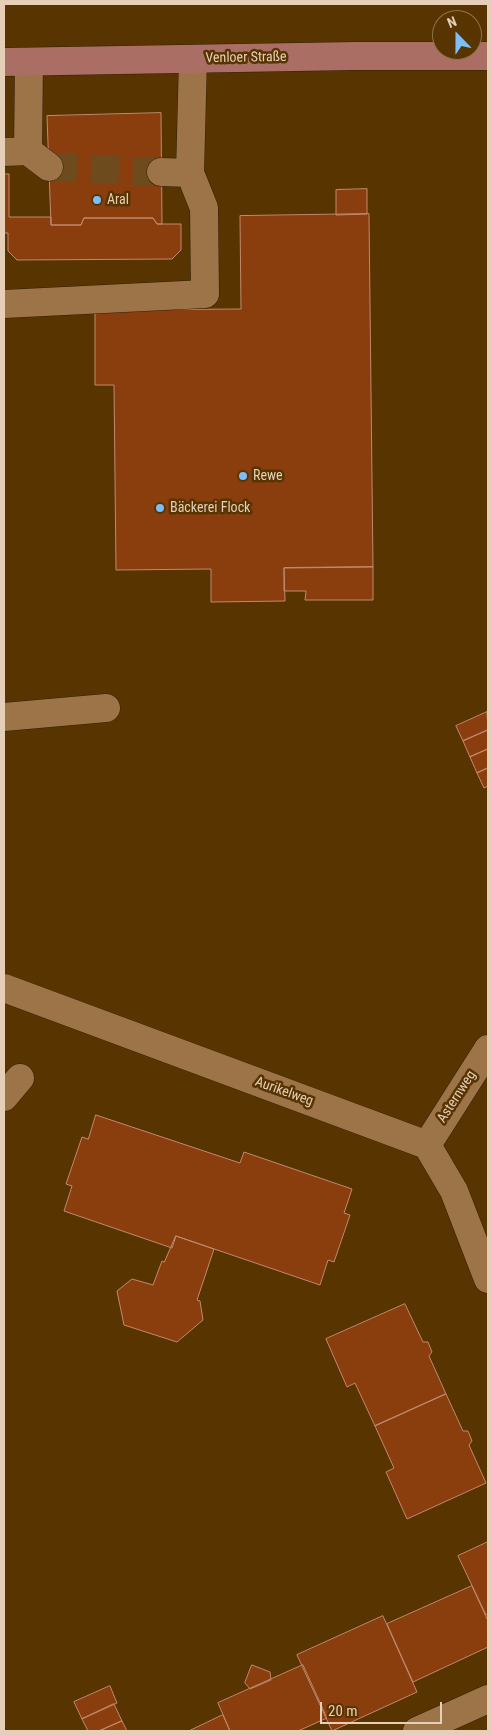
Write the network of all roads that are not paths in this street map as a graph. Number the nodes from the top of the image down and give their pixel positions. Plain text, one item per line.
1 (488, 56) edge
2 (192, 59) junction
3 (16, 62) edge
4 (16, 152) edge
5 (50, 167) tunnel mouth
6 (161, 172) tunnel mouth
7 (190, 173) junction
8 (4, 304) edge
9 (106, 708) dead end
10 (4, 717) edge
11 (4, 988) edge
12 (488, 1049) edge
13 (426, 1145) junction
14 (488, 1279) edge
15 (488, 1699) edge
16 (417, 1731) edge

1 - 2 main road, Venloer Straße
2 - 3 main road, Venloer Straße
2 - 7 street
3 - 4 street
4 - 5 street
6 - 7 street
7 - 8 street
9 - 10 street
11 - 13 street, Aurikelweg
12 - 13 street, Asternweg
13 - 14 street
15 - 16 street

